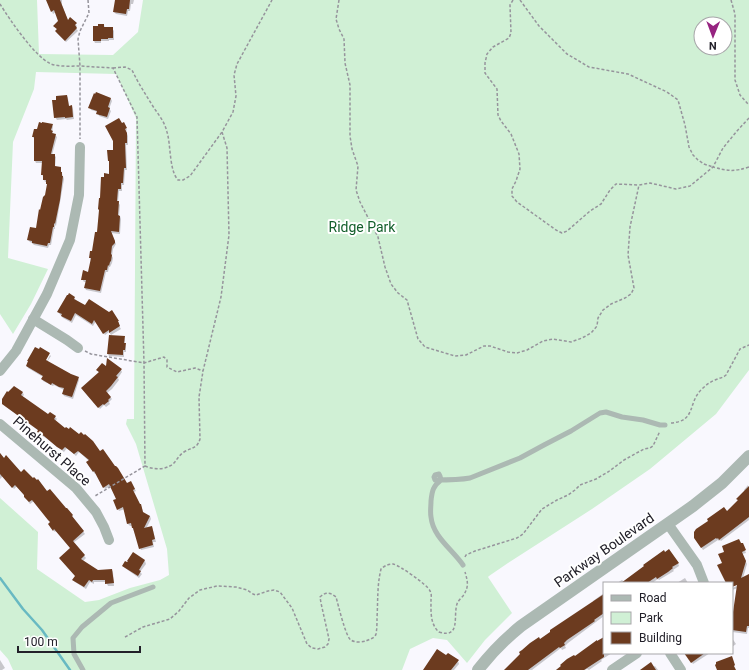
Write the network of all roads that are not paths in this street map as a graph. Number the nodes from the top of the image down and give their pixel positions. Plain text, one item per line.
1 (80, 147) road end
2 (33, 319) junction
3 (78, 348) road end
4 (0, 371) edge
5 (0, 424) edge
6 (665, 425) road end
7 (749, 456) edge
8 (668, 524) junction
9 (109, 540) dead end
10 (463, 564) road end
11 (704, 582) edge
12 (153, 587) dead end
13 (636, 654) edge
14 (671, 654) edge
15 (83, 670) edge
16 (478, 670) edge
17 (612, 670) edge
18 (681, 670) edge

1 - 2 street
2 - 3 street
2 - 4 street
5 - 9 street, Pinehurst Place
6 - 10 lane
7 - 8 street, Parkway Boulevard
8 - 11 street
8 - 16 street, Parkway Boulevard
12 - 15 lane
13 - 17 street
14 - 18 street

